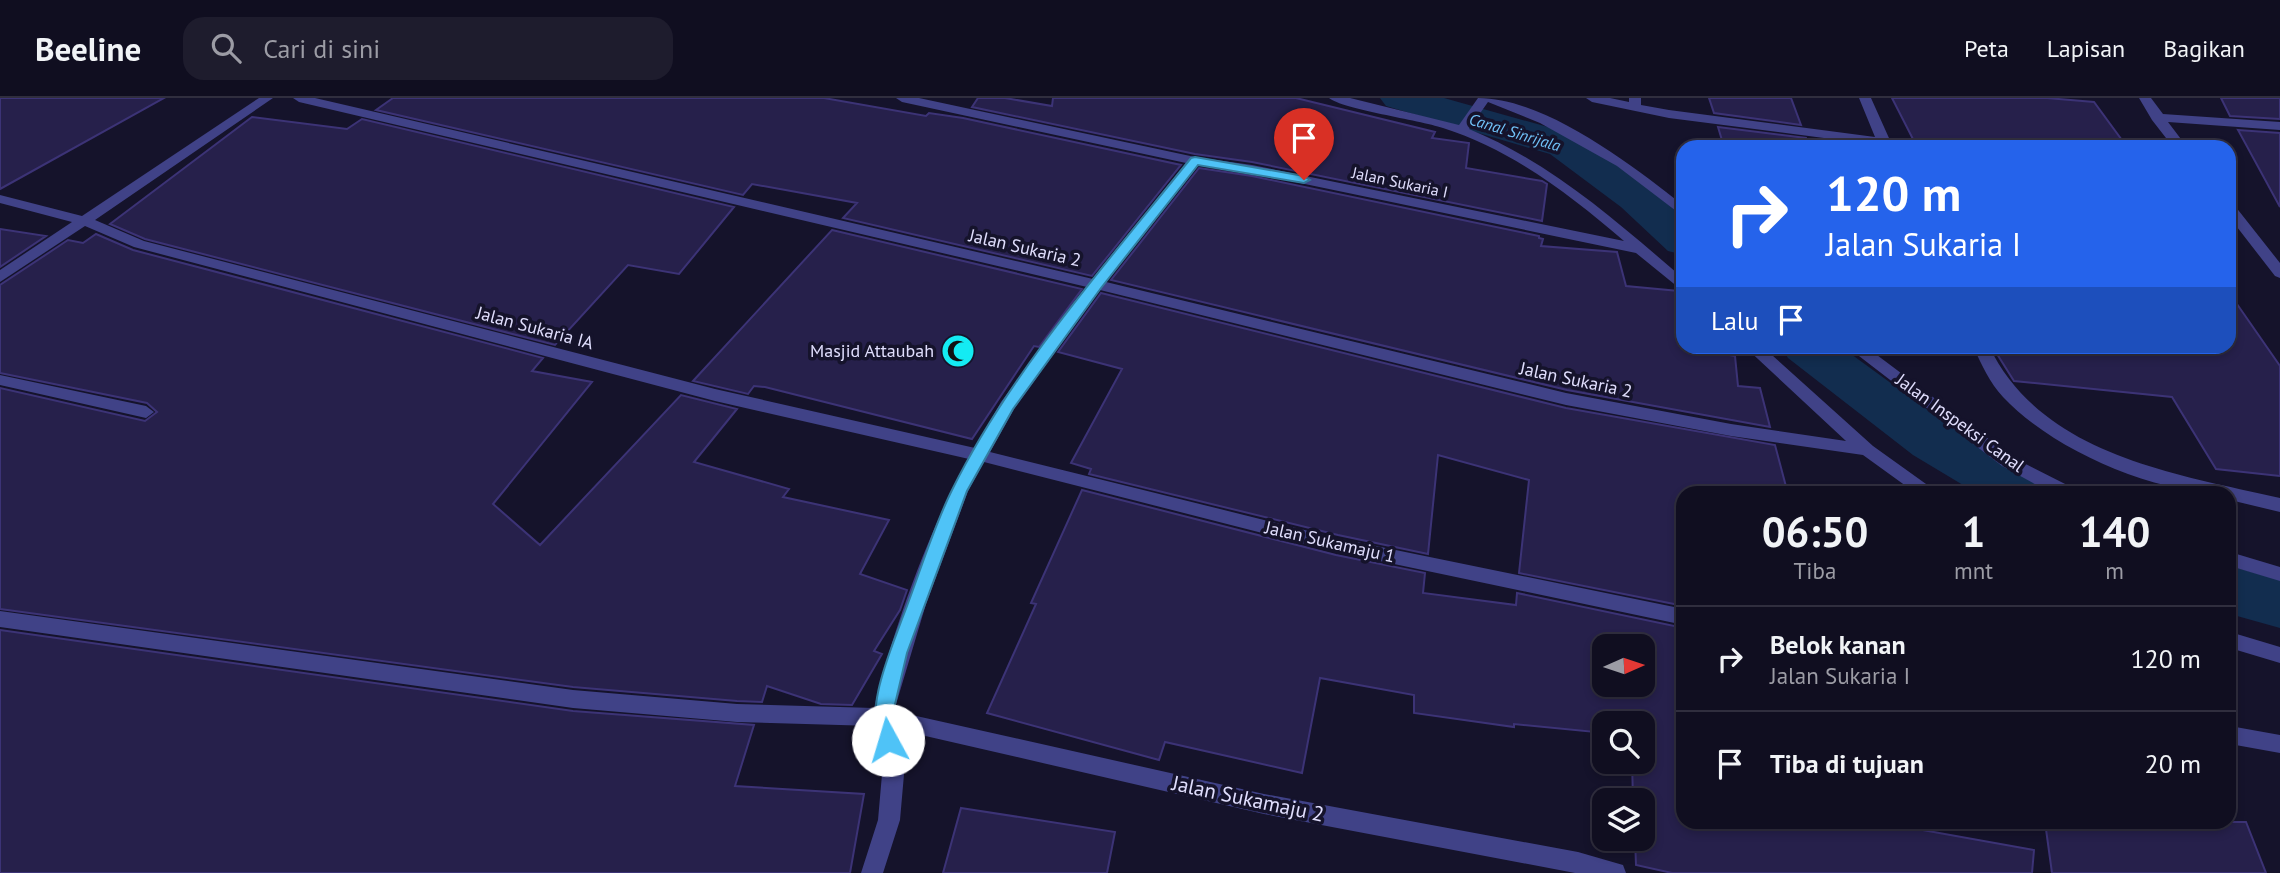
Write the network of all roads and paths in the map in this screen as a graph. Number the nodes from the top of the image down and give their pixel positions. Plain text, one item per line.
1 (267, 98) edge
2 (299, 98) edge
3 (902, 98) edge
4 (1335, 98) edge
5 (1592, 98) edge
6 (1865, 98) edge
7 (2145, 98) edge
8 (1485, 99) edge
9 (1635, 103) edge
10 (2156, 117) junction
11 (2280, 126) edge
12 (1464, 127) junction
13 (1861, 140) edge
14 (1883, 140) edge
15 (2174, 140) edge
16 (1195, 160) junction
17 (0, 198) edge
18 (1676, 207) edge
19 (2236, 217) edge
20 (85, 221) junction
21 (1639, 249) junction
22 (2280, 273) edge
23 (0, 277) edge
24 (1676, 280) edge
25 (1096, 285) junction
26 (1761, 354) edge
27 (1865, 354) edge
28 (1985, 354) edge
29 (0, 380) edge
30 (146, 412) dead end
31 (1867, 450) junction
32 (979, 455) junction
33 (1919, 486) edge
34 (2054, 486) edge
35 (2205, 486) edge
36 (2236, 494) edge
37 (2280, 505) edge
38 (2236, 561) edge
39 (2280, 574) edge
40 (1676, 615) edge
41 (0, 619) edge
42 (2236, 642) edge
43 (2280, 655) edge
44 (882, 717) junction
45 (2236, 735) edge
46 (2280, 744) edge
47 (872, 873) edge
48 (1615, 873) edge

1 - 20 street
2 - 25 street, Jalan Sukaria 2
3 - 16 street, Jalan Sukaria I
4 - 12 street
5 - 9 street
6 - 14 street
7 - 10 street
8 - 12 street
8 - 18 street
9 - 13 street
10 - 11 street
10 - 15 street
12 - 21 street
16 - 21 street, Jalan Sukaria I
16 - 25 street
17 - 20 street, Jalan Sukaria IA
19 - 22 street
20 - 23 street
20 - 32 street, Jalan Sukaria IA
21 - 24 street
25 - 31 street, Jalan Sukaria 2
25 - 32 street
26 - 31 street
27 - 34 street, Jalan Inspeksi Canal
28 - 35 street
29 - 30 street
31 - 33 street
32 - 40 street, Jalan Sukamaju 1
32 - 44 street
36 - 37 street
38 - 39 street
41 - 44 street, Jalan Sukamaju 2
42 - 43 street
44 - 47 street
44 - 48 street, Jalan Sukamaju 2
45 - 46 street

